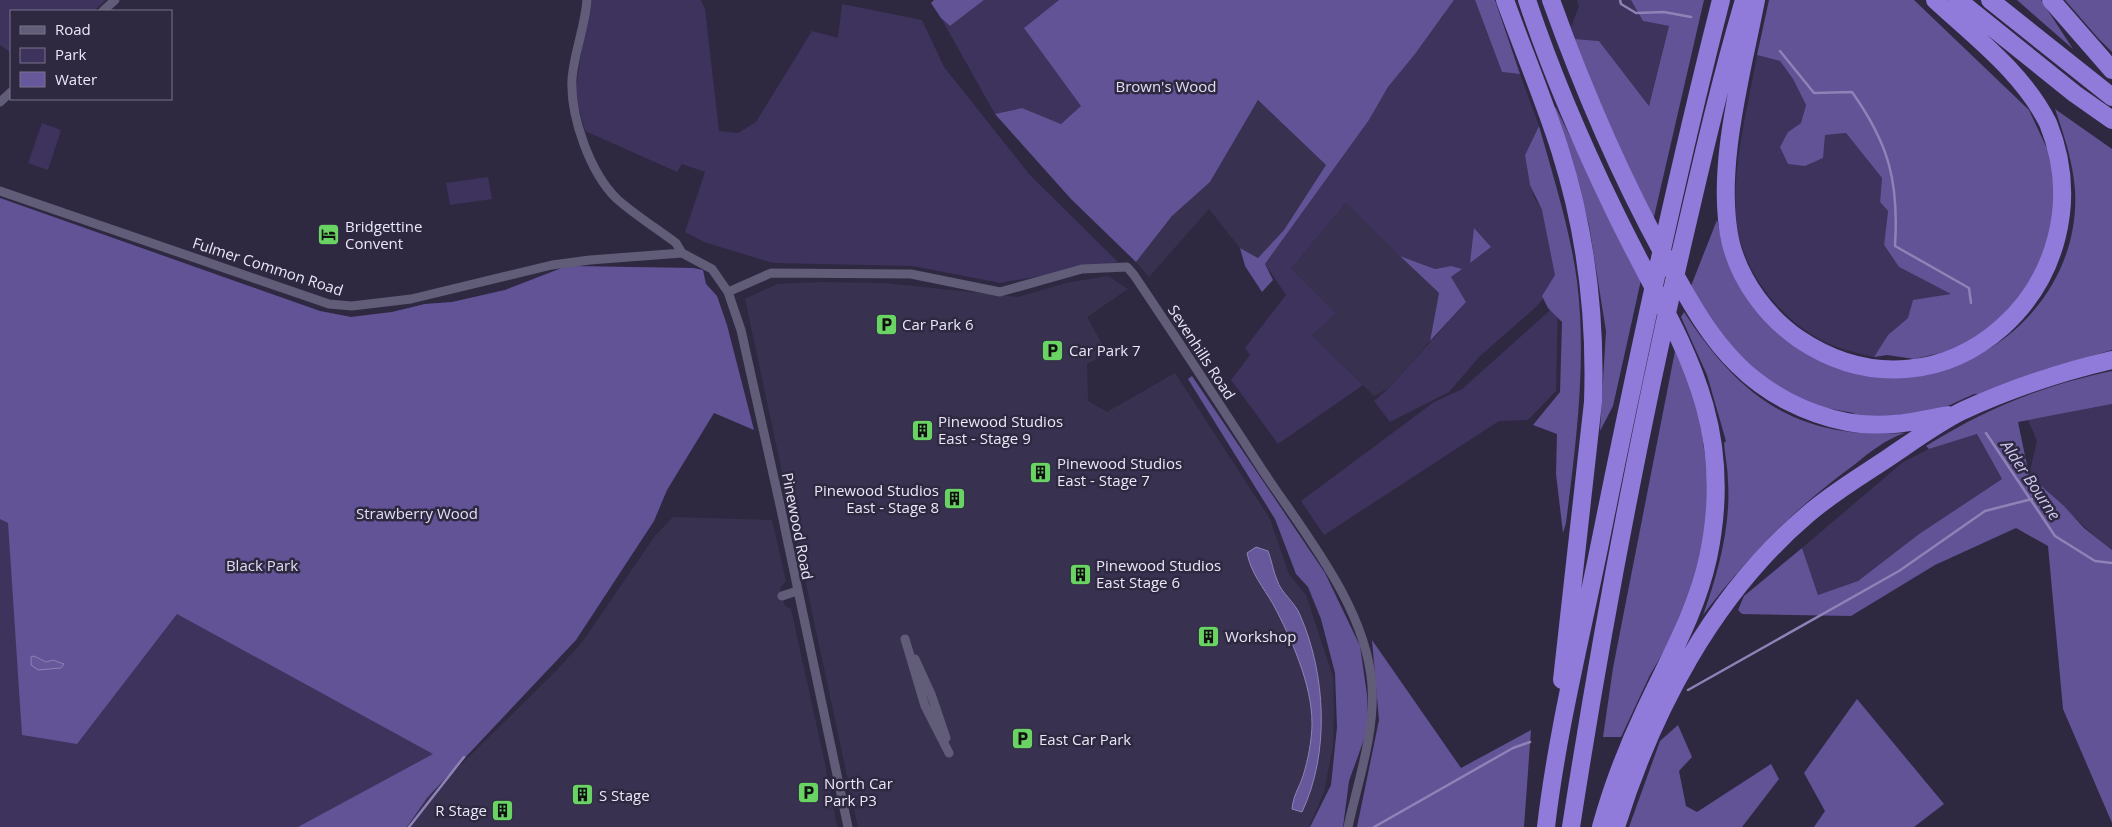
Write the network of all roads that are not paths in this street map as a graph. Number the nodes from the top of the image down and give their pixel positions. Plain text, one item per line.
1 (115, 0) edge
2 (587, 0) edge
3 (1505, 0) edge
4 (1527, 0) edge
5 (1551, 0) edge
6 (1722, 0) edge
7 (1744, 0) edge
8 (1756, 0) edge
9 (1935, 0) edge
10 (1958, 0) edge
11 (1990, 0) edge
12 (2051, 0) edge
13 (104, 10) edge
14 (2112, 70) edge
15 (10, 93) edge
16 (2112, 97) edge
17 (0, 102) edge
18 (2112, 120) edge
19 (0, 191) edge
20 (682, 253) junction
21 (728, 292) junction
22 (2112, 360) edge
23 (1960, 412) junction
24 (797, 591) junction
25 (782, 596) dead end
26 (1558, 738) junction
27 (949, 753) joint
28 (848, 827) edge
29 (1348, 827) edge
30 (1546, 827) edge
31 (1572, 827) edge
32 (1600, 827) edge
33 (1616, 827) edge

1 - 13 street
2 - 20 street
3 - 26 highway
4 - 32 highway
5 - 23 highway
6 - 26 highway
7 - 31 highway
8 - 9 highway
10 - 18 highway
11 - 16 highway
12 - 14 highway
15 - 17 street
19 - 20 street, Fulmer Common Road
20 - 21 street, Pinewood Road
21 - 24 street, Pinewood Road
21 - 29 street, Sevenhills Road
22 - 23 highway
23 - 33 highway
24 - 25 street
24 - 28 street, Pinewood Road
26 - 30 highway
27 - 27 street

